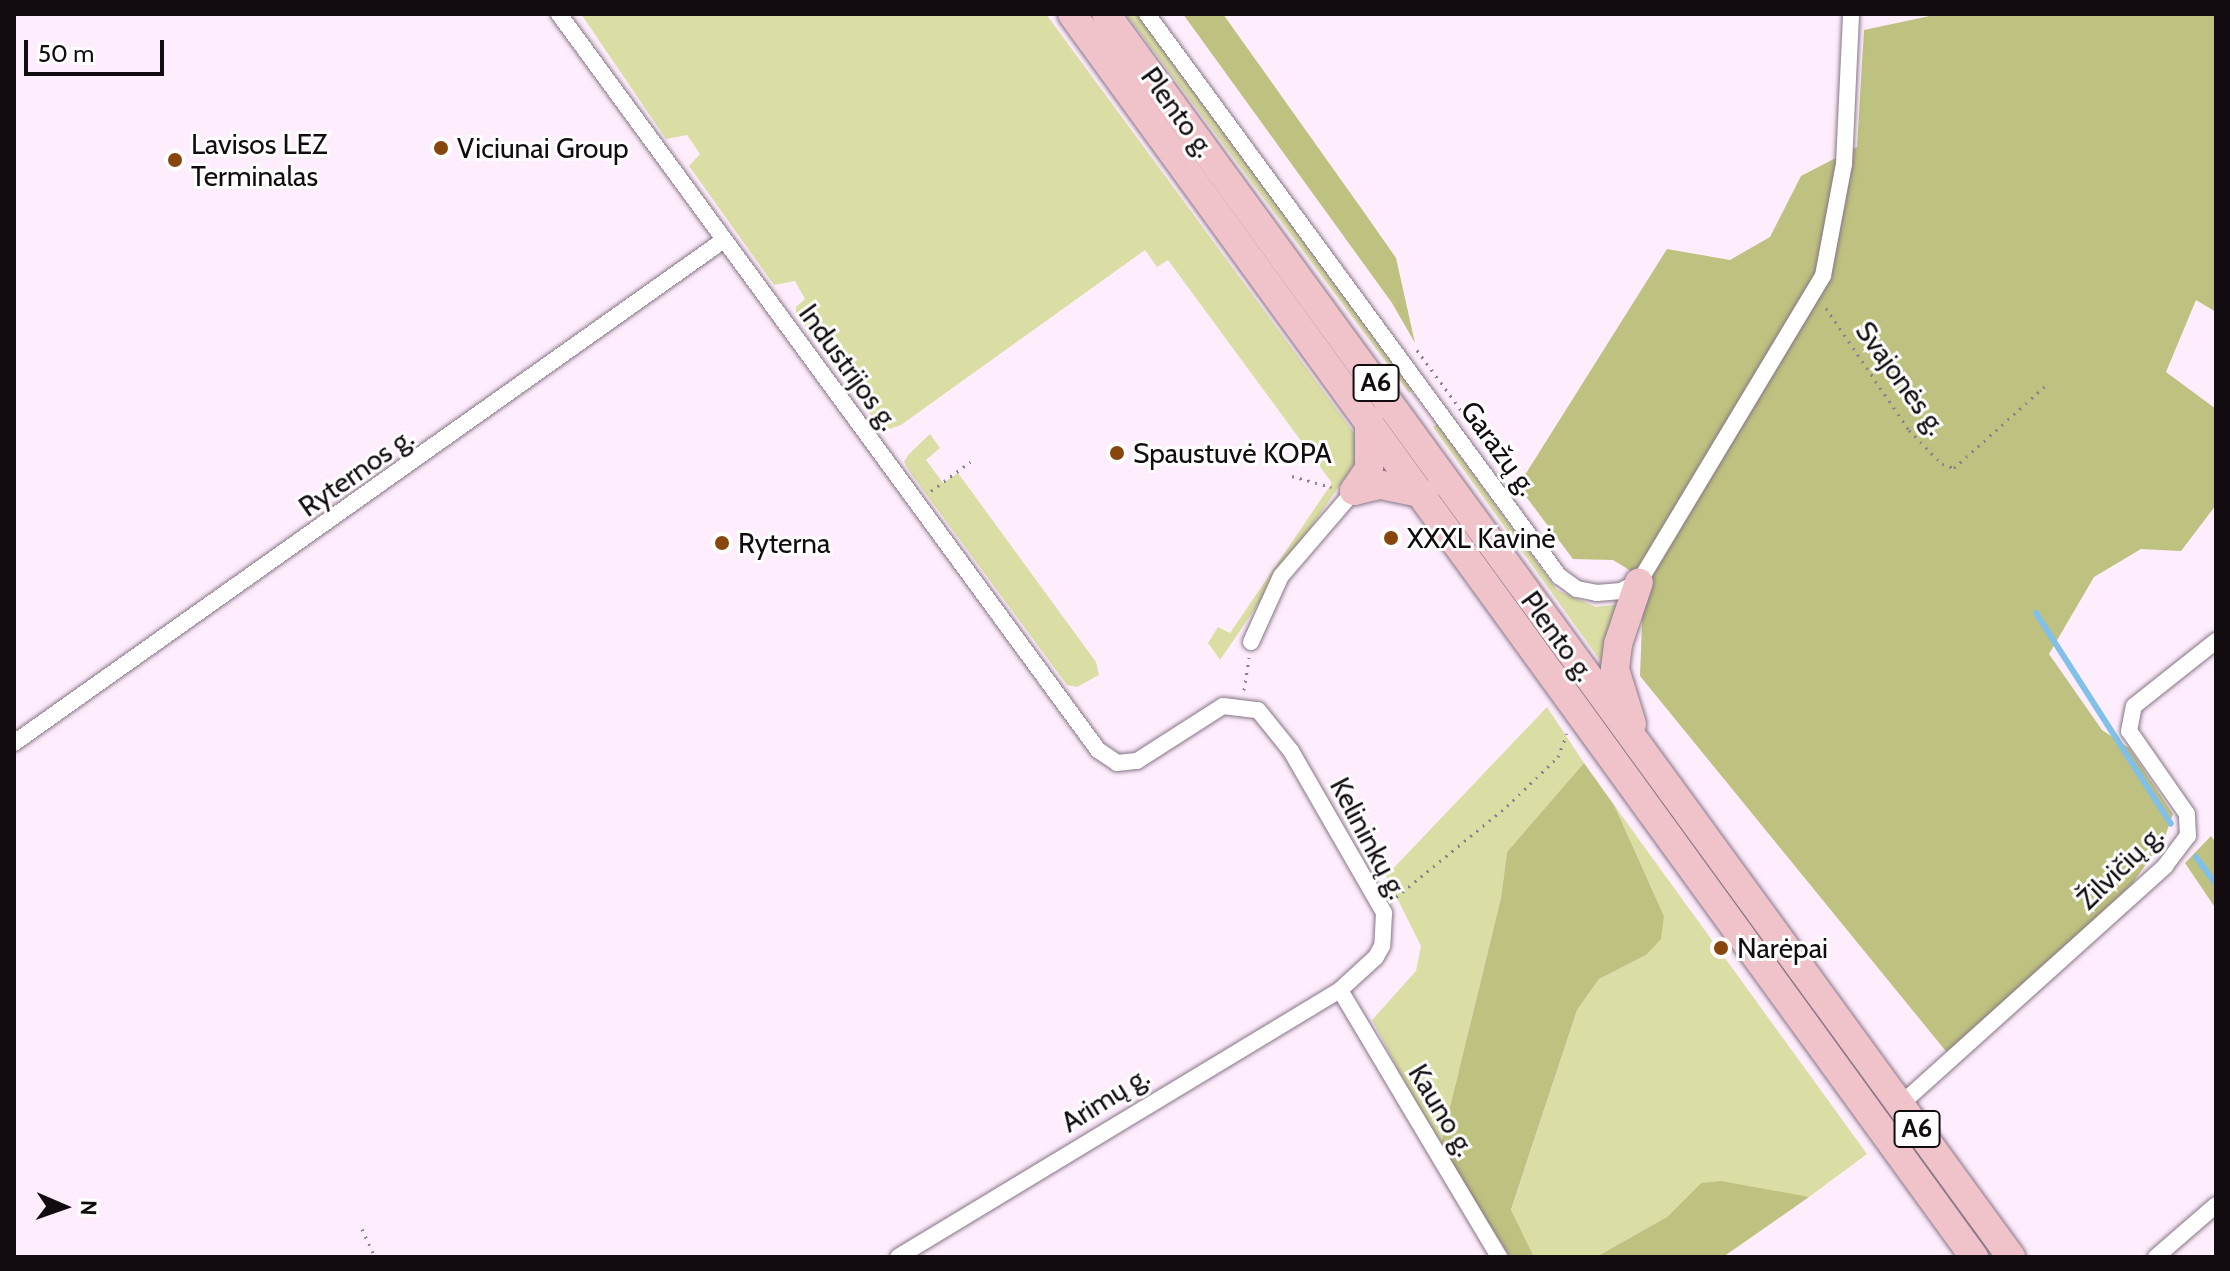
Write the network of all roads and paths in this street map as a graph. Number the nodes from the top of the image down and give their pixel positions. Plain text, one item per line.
1 (559, 14) edge
2 (1072, 14) edge
3 (1106, 14) edge
4 (1147, 14) edge
5 (1851, 14) edge
6 (724, 240) junction
7 (1823, 276) junction
8 (2045, 386) dead end
9 (1369, 420) junction
10 (970, 462) dead end
11 (1292, 476) dead end
12 (1353, 492) junction
13 (1424, 494) junction
14 (916, 502) junction
15 (1639, 582) junction
16 (2216, 641) edge
17 (1251, 642) joint
18 (1241, 705) junction
19 (1578, 709) junction
20 (14, 743) edge
21 (1643, 755) junction
22 (1384, 913) junction
23 (1340, 990) junction
24 (1900, 1105) junction
25 (2216, 1205) edge
26 (362, 1229) dead end
27 (375, 1257) edge
28 (898, 1257) edge
29 (1499, 1257) edge
30 (1974, 1257) edge
31 (2011, 1257) edge
32 (2156, 1257) edge

1 - 6 street, Industrijos g.
2 - 9 highway, Plento g. / A6
3 - 21 highway, Plento g. / A6
4 - 15 street, Garažų g.
5 - 7 street
6 - 14 street, Industrijos g.
6 - 20 street, Ryternos g.
7 - 8 path, Svajonės g.
7 - 15 street
9 - 12 highway
9 - 13 highway, Plento g. / A6
10 - 14 path
11 - 12 path
12 - 13 highway
12 - 17 street
13 - 19 highway, Plento g. / A6
14 - 18 street, Industrijos g.
15 - 21 highway
16 - 24 street, Žilvičių g.
17 - 18 path
18 - 22 street, Kelininkų g.
19 - 22 path
19 - 30 highway, Plento g. / A6
21 - 24 highway, Plento g. / A6
22 - 23 street, Kelininkų g.
23 - 28 street, Arimų g.
23 - 29 street, Kauno g.
24 - 31 highway, Plento g. / A6
25 - 32 street
26 - 27 path

